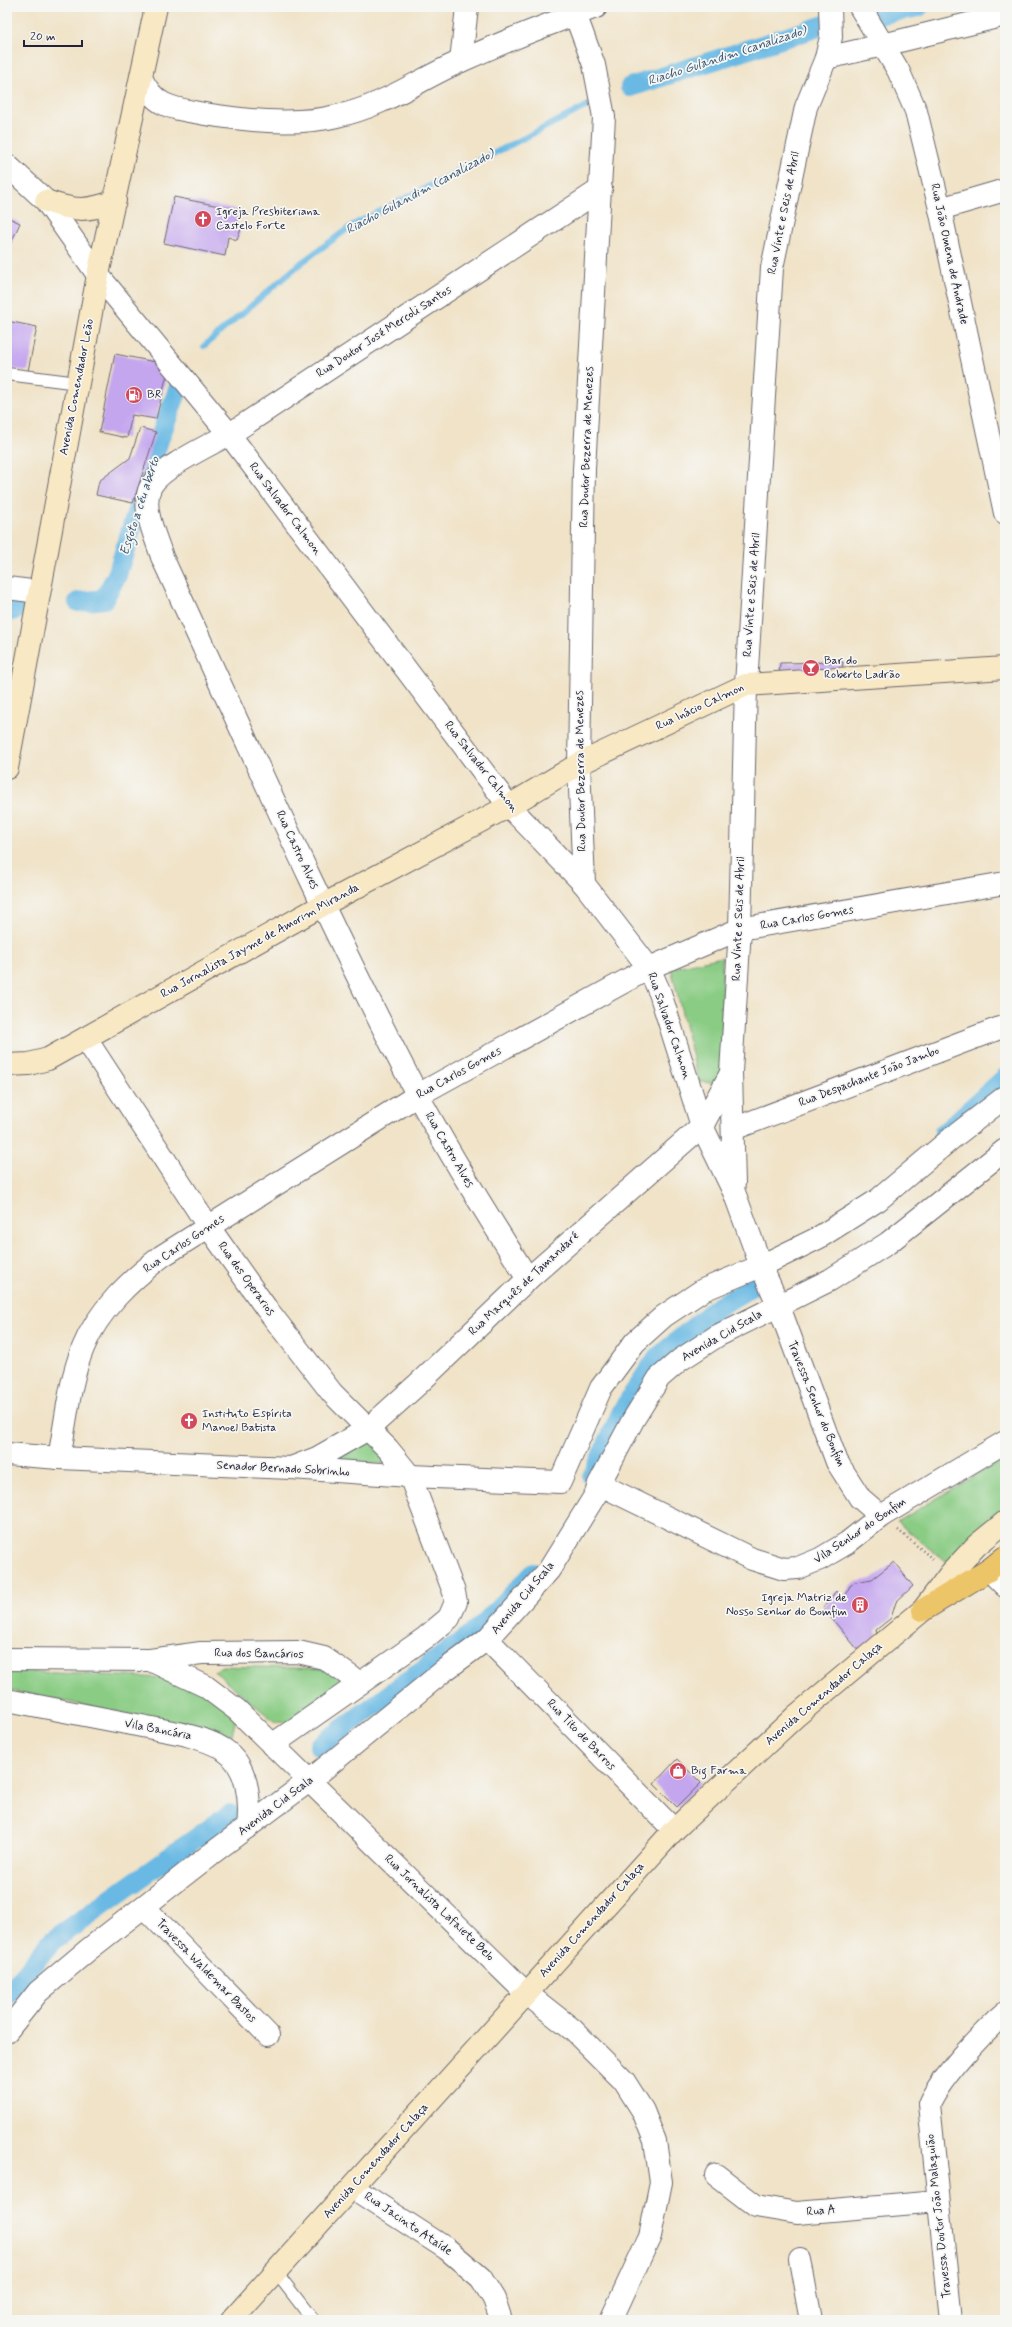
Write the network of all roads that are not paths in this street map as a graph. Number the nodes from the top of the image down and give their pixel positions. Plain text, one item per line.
1 (156, 7) edge
2 (467, 7) edge
3 (596, 7) edge
4 (830, 7) edge
5 (863, 8) edge
6 (575, 14) junction
7 (1005, 15) edge
8 (883, 45) junction
9 (826, 58) junction
10 (461, 61) junction
11 (141, 78) junction
12 (7, 165) edge
13 (600, 189) junction
14 (1005, 190) edge
15 (46, 201) junction
16 (115, 201) junction
17 (940, 209) junction
18 (98, 275) junction
19 (7, 374) edge
20 (78, 383) junction
21 (229, 434) junction
22 (164, 472) joint
23 (1005, 513) edge
24 (7, 588) edge
25 (39, 592) junction
26 (1005, 668) edge
27 (746, 685) junction
28 (579, 764) junction
29 (7, 768) edge
30 (509, 806) junction
31 (1005, 883) edge
32 (584, 884) junction
33 (323, 905) junction
34 (740, 929) junction
35 (649, 968) junction
36 (1005, 1026) edge
37 (86, 1039) junction
38 (7, 1065) edge
39 (731, 1072) junction
40 (418, 1095) junction
41 (1005, 1097) edge
42 (702, 1126) junction
43 (733, 1129) junction
44 (1005, 1150) edge
45 (734, 1192) junction
46 (208, 1226) junction
47 (761, 1266) junction
48 (528, 1279) junction
49 (778, 1304) junction
50 (368, 1429) junction
51 (1005, 1442) edge
52 (7, 1454) edge
53 (59, 1458) junction
54 (291, 1468) junction
55 (410, 1476) junction
56 (598, 1484) junction
57 (881, 1516) junction
58 (1005, 1522) edge
59 (997, 1564) edge
60 (1005, 1586) edge
61 (923, 1610) junction
62 (487, 1639) junction
63 (7, 1659) edge
64 (150, 1660) junction
65 (360, 1683) junction
66 (7, 1700) edge
67 (272, 1745) junction
68 (309, 1781) junction
69 (248, 1826) junction
70 (674, 1830) junction
71 (144, 1907) junction
72 (541, 1976) junction
73 (526, 1993) junction
74 (1005, 2013) edge
75 (573, 2030) junction
76 (7, 2031) edge
77 (268, 2035) dead end
78 (716, 2175) dead end
79 (353, 2188) junction
80 (938, 2201) junction
81 (800, 2260) dead end
82 (276, 2272) junction
83 (232, 2320) edge
84 (313, 2320) edge
85 (501, 2320) edge
86 (611, 2320) edge
87 (811, 2320) edge
88 (950, 2320) edge

1 - 11 main road, Avenida Comendador Leão
2 - 10 street
3 - 6 street
4 - 9 street, Rua Vinte e Seis de Abril
5 - 8 street, Rua João Omena de Andrade
6 - 10 street
6 - 13 street, Rua Doutor Bezerra de Menezes
7 - 8 street
8 - 9 street
8 - 17 street, Rua João Omena de Andrade
9 - 27 street, Rua Vinte e Seis de Abril
10 - 11 street
11 - 16 main road, Avenida Comendador Leão
12 - 15 street, Rua Salvador Calmon
13 - 21 street, Rua Doutor José Mercoli Santos
13 - 28 street, Rua Doutor Bezerra de Menezes
14 - 17 street
15 - 16 main road
15 - 18 street, Rua Salvador Calmon
16 - 18 main road, Avenida Comendador Leão
17 - 23 street, Rua João Omena de Andrade
18 - 20 main road, Avenida Comendador Leão
18 - 21 street, Rua Salvador Calmon
19 - 20 lane
20 - 25 main road, Avenida Comendador Leão
21 - 22 street, Rua Doutor José Mercoli Santos
21 - 30 street, Rua Salvador Calmon
22 - 33 street, Rua Castro Alves
24 - 25 street
25 - 29 main road, Avenida Comendador Leão
26 - 27 main road, Rua Inácio Calmon
27 - 28 main road, Rua Inácio Calmon
27 - 34 street, Rua Vinte e Seis de Abril
28 - 30 main road, Rua Inácio Calmon
28 - 32 street, Rua Doutor Bezerra de Menezes
30 - 32 street, Rua Salvador Calmon
30 - 33 main road, Rua Jornalista Jayme de Amorim Miranda
31 - 34 street, Rua Carlos Gomes
32 - 35 street, Rua Salvador Calmon
33 - 37 main road, Rua Jornalista Jayme de Amorim Miranda
33 - 40 street, Rua Castro Alves
34 - 35 street, Rua Carlos Gomes
34 - 39 street, Rua Vinte e Seis de Abril
35 - 40 street, Rua Carlos Gomes
35 - 42 street, Rua Salvador Calmon
36 - 43 street, Rua Despachante João Jambo
37 - 38 main road, Rua Jornalista Jayme de Amorim Miranda
37 - 46 street, Rua dos Operarios
39 - 42 street, Rua Marquês de Tamandaré
39 - 43 street, Rua Vinte e Seis de Abril
40 - 46 street, Rua Carlos Gomes
40 - 48 street, Rua Castro Alves
41 - 47 street
42 - 45 street, Rua Salvador Calmon
42 - 48 street, Rua Marquês de Tamandaré
43 - 45 street, Rua Vinte e Seis de Abril
44 - 49 street, Avenida Cid Scala
45 - 47 street, Rua Salvador Calmon
46 - 50 street, Rua dos Operarios
46 - 53 street, Rua Carlos Gomes
47 - 49 street, Rua Salvador Calmon
47 - 55 street, Senador Bernado Sobrinho
48 - 50 street, Rua Marquês de Tamandaré
49 - 56 street, Avenida Cid Scala
49 - 57 street, Travessa Senhor do Bonfim
50 - 54 street, Rua Marquês de Tamandaré
50 - 55 street
51 - 57 street, Vila Senhor do Bonfim
52 - 53 street, Senador Bernado Sobrinho
53 - 54 street, Senador Bernado Sobrinho
54 - 55 street, Senador Bernado Sobrinho
55 - 65 street
56 - 57 street, Vila Senhor do Bonfim
56 - 62 street, Avenida Cid Scala
58 - 61 main road, Avenida Comendador Calaça
59 - 60 street
59 - 61 highway
61 - 70 main road, Avenida Comendador Calaça
62 - 68 street, Avenida Cid Scala
62 - 70 street, Rua Tito de Barros
63 - 64 street, Rua dos Bancários
64 - 65 street, Rua dos Bancários
64 - 67 street, Rua dos Bancários
65 - 67 street
66 - 69 street, Vila Bancária
67 - 68 street, Rua dos Bancários
68 - 69 street, Avenida Cid Scala
68 - 73 street, Rua Jornalista Lafaiete Belo
69 - 71 street, Avenida Cid Scala
70 - 72 main road, Avenida Comendador Calaça
71 - 76 street, Avenida Cid Scala
71 - 77 street, Travessa Waldemar Bastos
72 - 73 main road, Avenida Comendador Calaça
72 - 75 street, Rua Jornalista Lafaiete Belo
73 - 75 street, Rua Jornalista Lafaiete Belo
73 - 79 main road, Avenida Comendador Calaça
74 - 80 street, Travessa Doutor João Malaquião
75 - 86 street, Rua Jornalista Lafaiete Belo
78 - 80 street, Rua A
79 - 82 main road, Avenida Comendador Calaça
79 - 85 street, Rua Jacinto Ataíde
80 - 88 street, Travessa Doutor João Malaquião
81 - 87 street
82 - 83 main road, Avenida Comendador Calaça
82 - 84 lane

